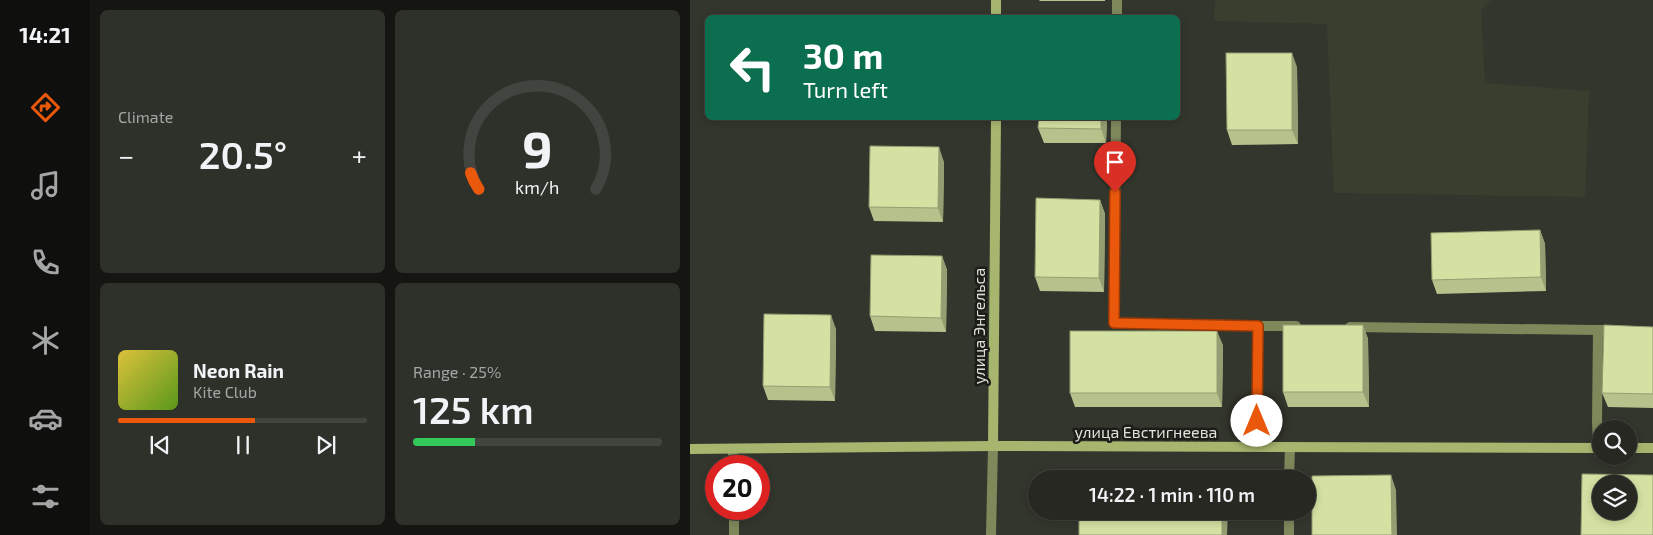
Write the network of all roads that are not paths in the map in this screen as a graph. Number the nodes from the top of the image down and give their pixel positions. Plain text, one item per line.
1 (996, 0) edge
2 (1117, 0) edge
3 (996, 15) edge
4 (1117, 15) edge
5 (996, 120) edge
6 (1116, 120) edge
7 (1258, 326) junction
8 (1306, 326) edge
9 (1335, 327) edge
10 (1598, 330) junction
11 (1616, 330) edge
12 (1597, 420) edge
13 (993, 446) junction
14 (1257, 447) junction
15 (1290, 447) junction
16 (1592, 448) edge
17 (1637, 448) edge
18 (1653, 448) edge
19 (733, 449) junction
20 (690, 450) edge
21 (733, 455) edge
22 (1289, 470) edge
23 (734, 520) edge
24 (1289, 520) edge
25 (734, 535) edge
26 (991, 535) edge
27 (1289, 535) edge

1 - 3 main road
2 - 4 street
5 - 13 main road, улица Энгельса
6 - 7 street
7 - 8 street
7 - 14 street
9 - 10 street
10 - 11 street
10 - 12 street
13 - 14 main road, улица Евстигнеева
13 - 19 main road, улица Евстигнеева
13 - 26 street, улица Энгельса
14 - 15 main road, улица Евстигнеева
15 - 16 main road, улица Евстигнеева
15 - 22 street
17 - 18 main road
19 - 20 main road, улица Евстигнеева
19 - 21 street
23 - 25 street
24 - 27 street

